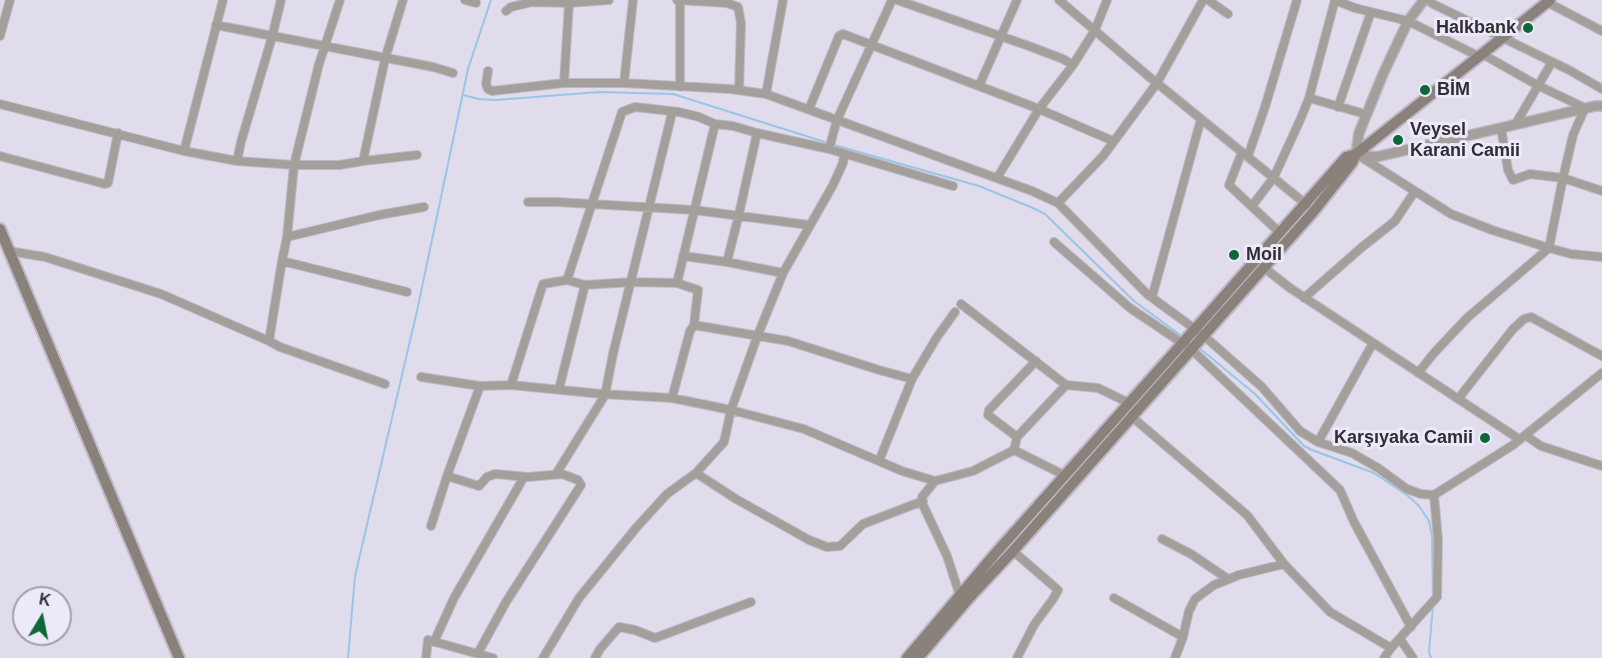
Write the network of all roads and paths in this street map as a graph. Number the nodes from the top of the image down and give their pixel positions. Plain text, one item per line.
1 (10, 0) edge
2 (223, 0) edge
3 (281, 0) edge
4 (340, 0) edge
5 (403, 0) edge
6 (465, 0) edge
7 (609, 0) edge
8 (633, 0) edge
9 (678, 0) edge
10 (783, 0) edge
11 (892, 0) edge
12 (897, 0) edge
13 (1017, 0) edge
14 (1059, 0) edge
15 (1107, 0) edge
16 (1203, 0) edge
17 (1208, 0) edge
18 (1297, 0) edge
19 (1335, 0) edge
20 (1426, 0) edge
21 (717, 1) edge
22 (1549, 1) edge
23 (476, 3) dead end
24 (569, 3) junction
25 (506, 11) dead end
26 (1371, 12) junction
27 (1228, 14) dead end
28 (1408, 21) junction
29 (216, 26) junction
30 (1095, 30) junction
31 (1602, 31) edge
32 (0, 36) edge
33 (272, 37) junction
34 (1002, 37) junction
35 (1504, 38) junction
36 (872, 44) junction
37 (324, 47) junction
38 (1482, 56) junction
39 (384, 59) junction
40 (1552, 62) junction
41 (1073, 65) junction
42 (488, 71) dead end
43 (453, 73) dead end
44 (564, 83) junction
45 (624, 83) junction
46 (1157, 83) junction
47 (1537, 85) junction
48 (979, 86) junction
49 (1601, 86) edge
50 (680, 87) junction
51 (739, 90) junction
52 (766, 94) junction
53 (1309, 98) junction
54 (0, 104) edge
55 (1602, 106) edge
56 (1338, 107) junction
57 (1585, 108) junction
58 (1039, 109) junction
59 (809, 110) junction
60 (672, 113) junction
61 (1365, 114) junction
62 (1201, 118) junction
63 (837, 120) junction
64 (715, 124) junction
65 (1515, 125) junction
66 (1501, 128) junction
67 (757, 133) junction
68 (118, 134) junction
69 (1113, 141) junction
70 (830, 145) junction
71 (184, 151) junction
72 (844, 154) junction
73 (1245, 154) junction
74 (1356, 154) junction
75 (417, 155) dead end
76 (0, 156) edge
77 (363, 160) junction
78 (237, 161) junction
79 (294, 165) junction
80 (1274, 177) junction
81 (997, 178) junction
82 (1563, 178) junction
83 (952, 186) dead end
84 (1415, 191) junction
85 (1602, 191) edge
86 (528, 202) dead end
87 (1058, 203) junction
88 (591, 204) junction
89 (1252, 206) junction
90 (424, 207) dead end
91 (1310, 207) junction
92 (648, 208) junction
93 (694, 210) junction
94 (740, 214) junction
95 (809, 225) junction
96 (0, 229) edge
97 (1280, 233) junction
98 (287, 237) junction
99 (1054, 242) dead end
100 (1550, 248) junction
101 (9, 251) junction
102 (683, 256) junction
103 (1602, 257) edge
104 (282, 261) junction
105 (727, 262) junction
106 (1263, 267) junction
107 (783, 273) junction
108 (567, 280) junction
109 (632, 282) junction
110 (676, 283) junction
111 (585, 285) junction
112 (407, 292) dead end
113 (1152, 297) junction
114 (1304, 298) junction
115 (960, 304) dead end
116 (955, 312) dead end
117 (694, 325) junction
118 (757, 337) junction
119 (268, 340) junction
120 (1192, 340) junction
121 (1373, 343) junction
122 (1602, 356) edge
123 (1036, 361) junction
124 (1418, 372) junction
125 (1602, 372) edge
126 (420, 377) dead end
127 (912, 379) junction
128 (385, 384) dead end
129 (511, 385) junction
130 (1066, 385) junction
131 (480, 386) junction
132 (559, 389) junction
133 (605, 395) junction
134 (672, 398) junction
135 (1458, 399) junction
136 (1129, 403) junction
137 (731, 410) junction
138 (1132, 417) junction
139 (1017, 437) junction
140 (1522, 437) junction
141 (1318, 442) junction
142 (1014, 450) junction
143 (879, 461) junction
144 (1602, 466) edge
145 (696, 473) junction
146 (556, 474) junction
147 (1064, 475) junction
148 (447, 476) junction
149 (524, 477) junction
150 (934, 481) junction
151 (1434, 495) junction
152 (922, 501) junction
153 (431, 526) dead end
154 (1162, 539) dead end
155 (1014, 551) junction
156 (1284, 564) junction
157 (1228, 579) junction
158 (960, 596) junction
159 (1114, 598) dead end
160 (751, 602) dead end
161 (1411, 627) junction
162 (1183, 637) junction
163 (1400, 639) junction
164 (434, 642) junction
165 (1391, 648) junction
166 (478, 653) junction
167 (179, 658) edge
168 (426, 658) edge
169 (493, 658) edge
170 (543, 658) edge
171 (595, 658) edge
172 (907, 658) edge
173 (918, 658) edge
174 (1017, 658) edge
175 (1175, 658) edge
176 (1384, 658) edge
177 (1413, 658) edge

1 - 32 street
2 - 29 street
3 - 33 street
4 - 37 street
5 - 39 street
6 - 23 street
7 - 24 street
8 - 45 street
9 - 21 street
9 - 50 street
10 - 52 street
11 - 36 street
12 - 34 street
13 - 34 street
14 - 30 street
15 - 30 street
16 - 46 street
17 - 27 street
18 - 73 street
19 - 26 street
19 - 53 street
20 - 28 street
20 - 35 street
21 - 51 street
22 - 31 street
22 - 35 main road
24 - 25 street
24 - 44 street
26 - 28 street
26 - 56 street
28 - 38 street
28 - 61 street
29 - 33 street
29 - 71 street
30 - 41 street
30 - 46 street
33 - 37 street
33 - 78 street
34 - 41 street
34 - 48 street
35 - 38 main road
35 - 40 street
36 - 48 street
36 - 59 street
36 - 63 street
37 - 39 street
37 - 79 street
38 - 47 street
38 - 74 main road
39 - 43 street
39 - 77 street
40 - 47 street
40 - 49 street
41 - 58 street
42 - 44 street
44 - 45 street
45 - 50 street
46 - 62 street
46 - 69 street
47 - 57 street
47 - 65 street
48 - 58 street
50 - 51 street
51 - 52 street
52 - 59 street
53 - 56 street
53 - 80 street
54 - 68 street
55 - 57 street
56 - 61 street
57 - 65 street
57 - 82 street
58 - 69 street
58 - 81 street
59 - 63 street
60 - 64 street
60 - 88 street
60 - 92 street
61 - 74 street
62 - 73 street
62 - 113 street
63 - 70 street
63 - 81 street
64 - 67 street
64 - 93 street
65 - 66 street
66 - 74 street
66 - 82 street
67 - 70 street
67 - 94 street
68 - 71 street
68 - 76 street
69 - 87 street
70 - 72 street
71 - 78 street
72 - 83 street
72 - 95 street
73 - 80 street
73 - 89 street
74 - 84 street
74 - 91 main road
75 - 77 street
77 - 79 street
78 - 79 street
79 - 98 street
80 - 89 street
80 - 91 street
81 - 87 street
82 - 85 street
82 - 100 street
84 - 100 street
84 - 114 street
86 - 88 street
87 - 113 street
88 - 92 street
88 - 108 street
89 - 97 street
90 - 98 street
91 - 97 main road
91 - 106 main road
92 - 93 street
92 - 109 street
93 - 94 street
93 - 102 street
94 - 95 street
94 - 105 street
95 - 107 street
96 - 101 main road
97 - 120 main road
98 - 104 street
99 - 120 street
100 - 103 street
100 - 124 street
101 - 119 street
101 - 167 main road
102 - 105 street
102 - 110 street
104 - 112 street
104 - 119 street
105 - 107 street
106 - 114 street
106 - 120 main road
107 - 118 street
108 - 111 street
108 - 129 street
109 - 110 street
109 - 111 street
109 - 133 street
110 - 117 street
111 - 132 street
113 - 120 street
114 - 121 street
115 - 123 street
116 - 127 street
117 - 118 street
117 - 134 street
118 - 127 street
118 - 137 street
119 - 128 street
120 - 136 main road
120 - 138 main road
120 - 141 street
120 - 161 street
121 - 124 street
121 - 141 street
122 - 135 street
123 - 130 street
123 - 139 street
124 - 135 street
125 - 140 street
126 - 131 street
127 - 143 street
129 - 131 street
129 - 132 street
130 - 136 street
130 - 139 street
131 - 148 street
132 - 133 street
133 - 134 street
133 - 146 street
134 - 137 street
135 - 140 street
136 - 147 main road
137 - 143 street
137 - 145 street
138 - 155 main road
138 - 156 street
139 - 142 street
140 - 144 street
140 - 151 street
141 - 151 street
142 - 147 street
142 - 150 street
143 - 150 street
145 - 152 street
145 - 170 street
146 - 149 street
146 - 166 street
147 - 158 main road
148 - 149 street
148 - 153 street
149 - 164 street
150 - 152 street
151 - 161 street
152 - 158 street
154 - 157 street
155 - 173 main road
155 - 174 street
156 - 157 street
156 - 165 street
157 - 162 street
158 - 172 main road
159 - 162 street
160 - 171 street
161 - 163 street
162 - 175 street
163 - 165 street
163 - 177 street
164 - 166 street
164 - 168 street
165 - 176 street
166 - 169 street

